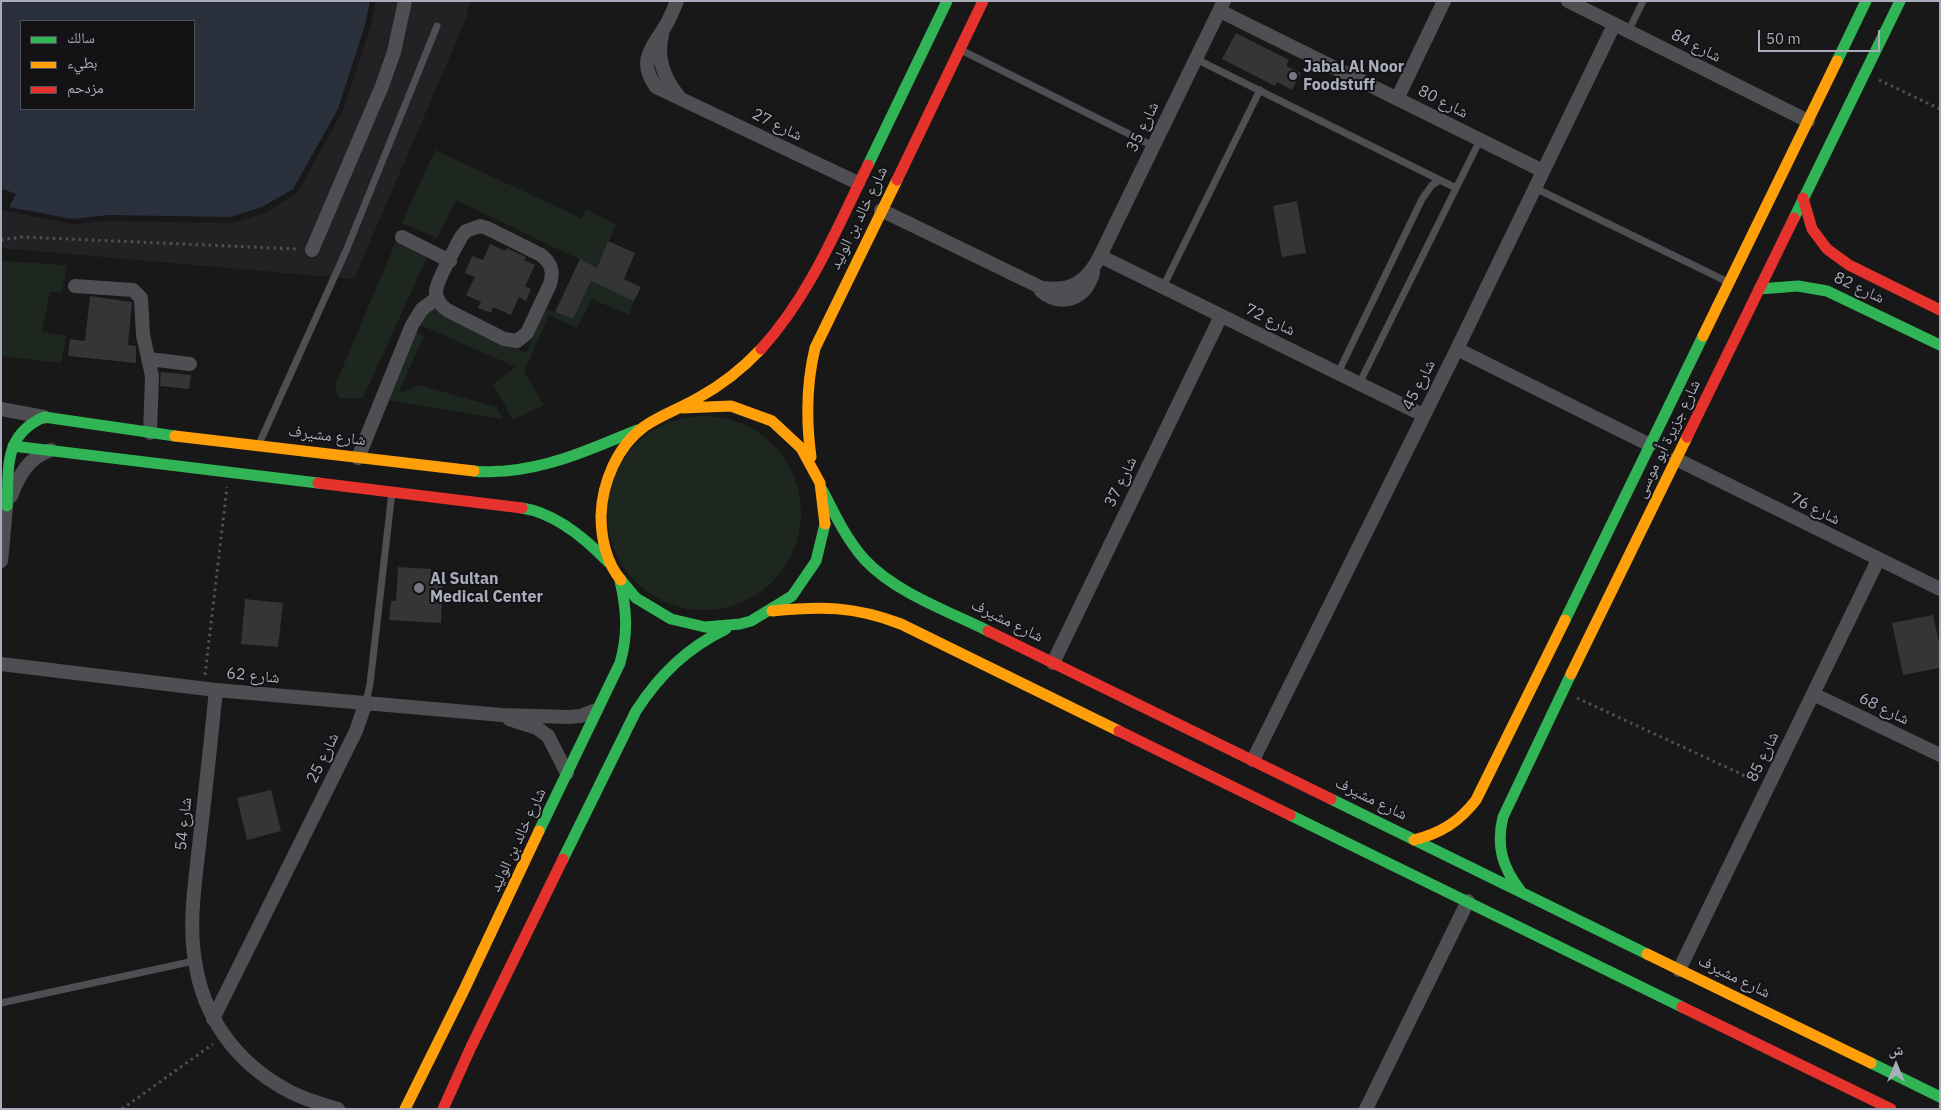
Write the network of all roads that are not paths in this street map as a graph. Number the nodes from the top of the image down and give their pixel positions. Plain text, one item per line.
1 (404, 1) edge
2 (677, 1) edge
3 (947, 1) edge
4 (983, 1) edge
5 (1444, 1) edge
6 (1568, 1) edge
7 (1643, 1) edge
8 (1866, 1) edge
9 (1900, 1) edge
10 (1222, 6) edge
11 (1614, 25) junction
12 (437, 26) dead end
13 (1628, 32) junction
14 (960, 50) junction
15 (1196, 59) junction
16 (1260, 90) junction
17 (1397, 98) junction
18 (1808, 122) junction
19 (1480, 140) junction
20 (1154, 146) junction
21 (1543, 171) junction
22 (1440, 180) junction
23 (858, 183) junction
24 (1456, 188) junction
25 (1535, 188) junction
26 (1804, 198) junction
27 (881, 210) junction
28 (402, 237) dead end
29 (312, 250) road end
30 (450, 261) junction
31 (1097, 262) junction
32 (1729, 283) junction
33 (1886, 284) junction
34 (75, 286) dead end
35 (1163, 287) junction
36 (1759, 290) junction
37 (437, 298) junction
38 (1870, 310) junction
39 (1940, 310) edge
40 (1221, 316) junction
41 (1940, 345) edge
42 (1457, 350) junction
43 (149, 359) junction
44 (190, 364) dead end
45 (1338, 374) junction
46 (1359, 384) junction
47 (682, 408) junction
48 (1, 409) edge
49 (1424, 416) junction
50 (44, 417) junction
51 (642, 428) junction
52 (150, 433) junction
53 (7, 445) edge
54 (1650, 445) junction
55 (259, 446) junction
56 (51, 450) junction
57 (358, 458) junction
58 (1676, 459) junction
59 (811, 461) junction
60 (1, 464) edge
61 (392, 491) junction
62 (823, 491) junction
63 (8, 506) junction
64 (1878, 560) junction
65 (1, 561) edge
66 (608, 562) junction
67 (619, 578) junction
68 (1940, 589) edge
69 (772, 610) junction
70 (734, 626) junction
71 (1562, 659) junction
72 (1053, 663) junction
73 (1, 664) edge
74 (210, 690) junction
75 (1813, 694) junction
76 (366, 702) junction
77 (596, 710) junction
78 (502, 715) junction
79 (1940, 755) edge
80 (1253, 760) junction
81 (567, 773) junction
82 (1414, 840) junction
83 (1522, 892) junction
84 (1468, 901) junction
85 (194, 961) junction
86 (1679, 970) junction
87 (1, 1004) edge
88 (213, 1018) junction
89 (1940, 1097) edge
90 (402, 1107) edge
91 (335, 1108) edge
92 (443, 1109) edge
93 (1366, 1109) edge
94 (1891, 1109) edge

1 - 29 street
2 - 23 street, شارع 27
3 - 23 main road, شارع خالد بن الوليد
4 - 14 main road, شارع خالد بن الوليد
5 - 17 street
6 - 11 street, شارع 84
7 - 13 lane
8 - 18 main road, شارع جزيرة أبو موسى
9 - 26 main road, شارع جزيرة أبو موسى
10 - 15 street, شارع 35
10 - 17 street, شارع 80
11 - 13 street, شارع 84
11 - 21 street, شارع 45
12 - 55 lane
13 - 18 street, شارع 84
14 - 20 lane
14 - 27 main road, شارع خالد بن الوليد
15 - 16 lane
15 - 20 street, شارع 35
16 - 22 lane
16 - 35 lane
17 - 19 street, شارع 80
18 - 32 main road, شارع جزيرة أبو موسى
19 - 21 street, شارع 80
19 - 24 lane
20 - 31 street, شارع 35
21 - 25 street, شارع 45
22 - 24 lane
22 - 45 lane
23 - 47 main road, شارع خالد بن الوليد
24 - 46 lane
25 - 32 lane
25 - 42 street, شارع 45
26 - 33 main road, شارع 82
26 - 36 main road, شارع جزيرة أبو موسى
27 - 31 street
27 - 59 main road, شارع خالد بن الوليد
28 - 30 street
30 - 37 street
30 - 37 street
31 - 35 street, شارع 72
32 - 54 main road, شارع جزيرة أبو موسى
33 - 38 main road
33 - 39 main road, شارع 82
34 - 43 street
35 - 40 street, شارع 72
36 - 38 main road, شارع 82
36 - 58 main road, شارع جزيرة أبو موسى
37 - 57 street
38 - 41 main road, شارع 82
40 - 45 street, شارع 72
40 - 72 street, شارع 37
42 - 49 street, شارع 45
42 - 54 street
43 - 44 street
43 - 52 street
45 - 46 street, شارع 72
46 - 49 street, شارع 72
47 - 51 main road
47 - 59 main road
48 - 50 street, شارع مشيرف
49 - 80 street, شارع 45
50 - 52 main road, شارع مشيرف
50 - 53 main road
51 - 57 main road, شارع مشيرف
51 - 66 main road
52 - 55 main road, شارع مشيرف
53 - 56 main road
53 - 63 main road
54 - 71 main road, شارع جزيرة أبو موسى
55 - 57 main road, شارع مشيرف
56 - 61 main road
56 - 63 street
58 - 64 street, شارع 76
58 - 71 main road, شارع جزيرة أبو موسى
59 - 62 main road
60 - 63 street
61 - 66 main road
61 - 76 lane, شارع 25
62 - 69 main road
62 - 72 main road, شارع مشيرف
63 - 65 street
64 - 68 street, شارع 76
64 - 75 street, شارع 85
66 - 67 main road
67 - 70 main road
67 - 77 main road, شارع خالد بن الوليد
69 - 70 main road
69 - 84 main road
70 - 92 main road
71 - 82 main road, شارع جزيرة أبو موسى
71 - 83 main road, شارع جزيرة أبو موسى
72 - 80 main road, شارع مشيرف
73 - 74 street, شارع 62
74 - 76 street, شارع 62
74 - 85 street, شارع 54
75 - 79 street, شارع 68
75 - 86 street, شارع 85
76 - 78 street, شارع 62
76 - 88 street, شارع 25
77 - 78 street, شارع 62
77 - 81 main road, شارع خالد بن الوليد
78 - 81 street, شارع 62
80 - 82 main road, شارع مشيرف
81 - 90 main road, شارع خالد بن الوليد
82 - 83 main road, شارع مشيرف
83 - 86 main road, شارع مشيرف
84 - 93 street
84 - 94 main road
85 - 87 lane
85 - 88 street, شارع 54
86 - 89 main road, شارع مشيرف
88 - 91 street, شارع 54

